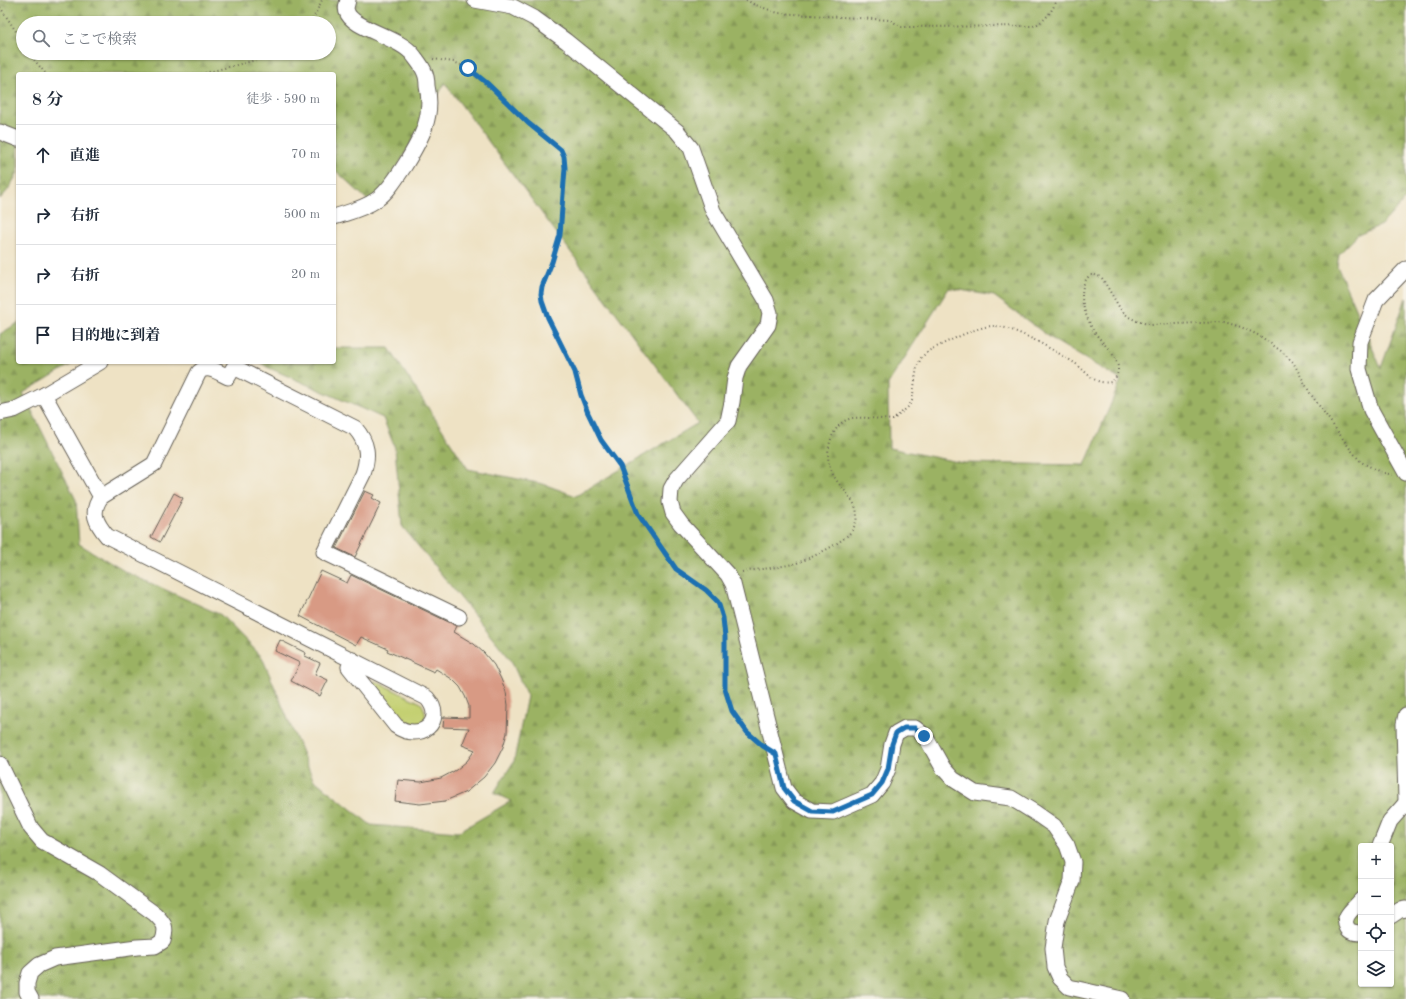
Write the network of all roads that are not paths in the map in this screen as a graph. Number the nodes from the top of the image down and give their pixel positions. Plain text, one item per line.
1 (348, 0) edge
2 (475, 0) edge
3 (0, 132) edge
4 (16, 138) edge
5 (336, 216) edge
6 (1406, 268) edge
7 (97, 364) edge
8 (44, 395) junction
9 (0, 413) edge
10 (1402, 474) edge
11 (101, 497) junction
12 (459, 617) dead end
13 (353, 660) junction
14 (1406, 715) edge
15 (0, 764) edge
16 (1406, 798) edge
17 (1381, 843) edge
18 (1358, 903) edge
19 (1406, 909) edge
20 (1392, 915) edge
21 (1358, 933) edge
22 (31, 999) edge
23 (1122, 999) edge

1 - 5 street
2 - 23 street
3 - 4 street
6 - 10 street
7 - 8 street
8 - 9 street
8 - 11 street
11 - 12 street
11 - 13 street
13 - 13 street
14 - 16 street
15 - 22 street
16 - 17 street
18 - 21 street
19 - 20 street

